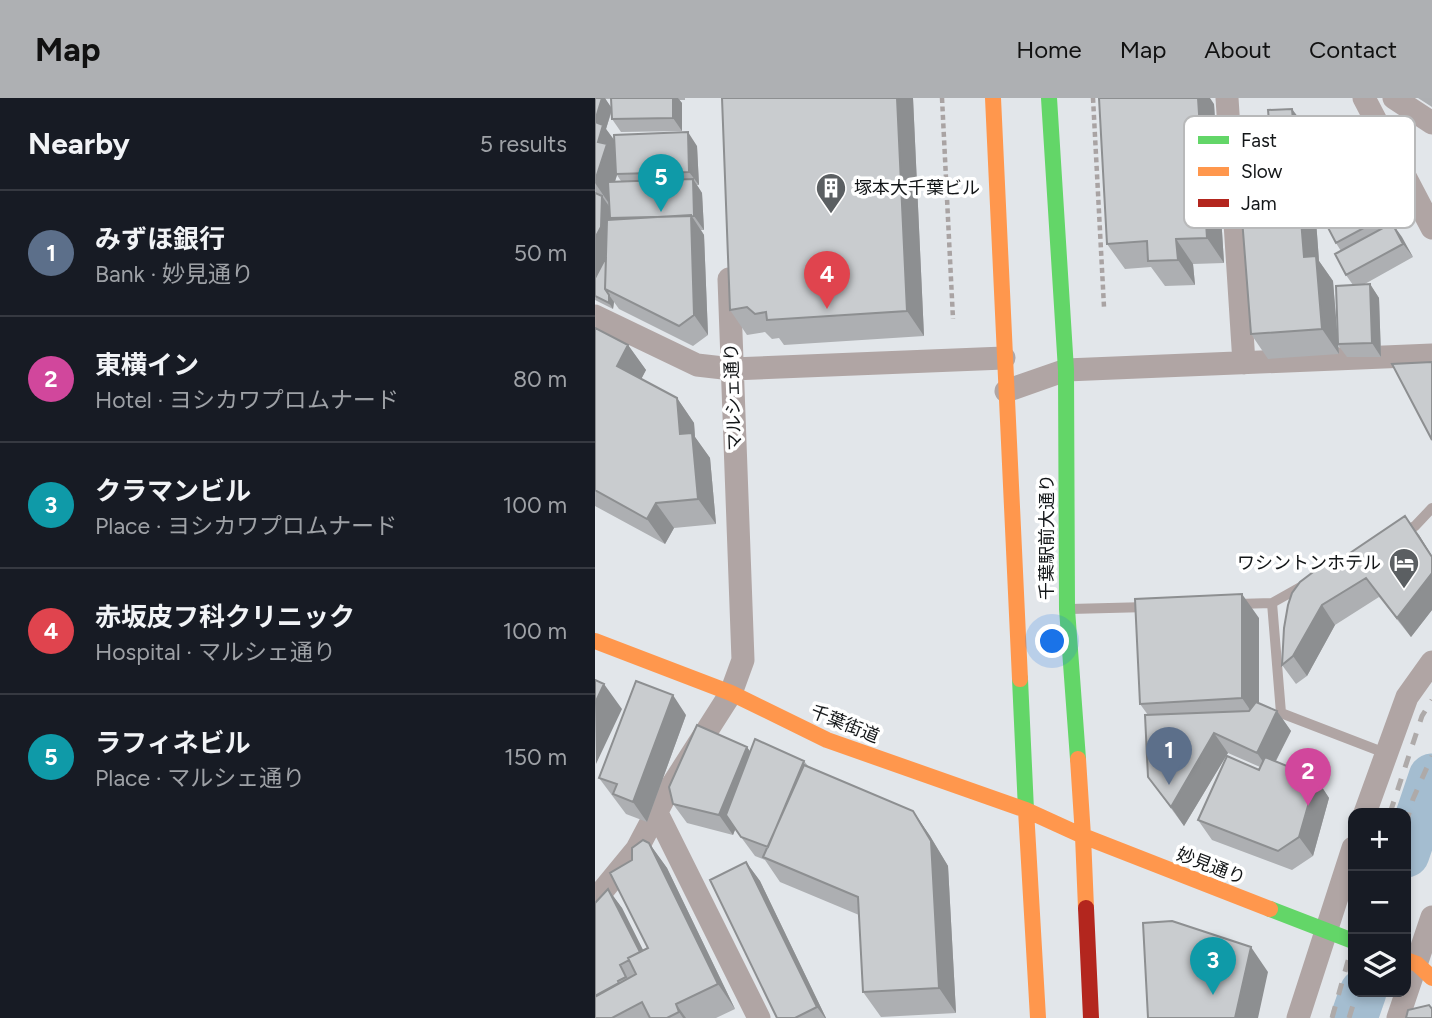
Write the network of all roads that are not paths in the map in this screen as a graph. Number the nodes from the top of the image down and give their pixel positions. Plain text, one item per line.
1 (993, 98) edge
2 (1049, 98) edge
3 (1227, 98) edge
4 (1364, 98) edge
5 (1394, 98) edge
6 (1228, 116) edge
7 (1373, 116) edge
8 (1432, 123) edge
9 (1415, 196) edge
10 (1235, 228) edge
11 (1432, 228) edge
12 (729, 260) edge
13 (595, 316) edge
14 (1432, 355) edge
15 (1004, 358) junction
16 (1244, 363) junction
17 (732, 369) junction
18 (1066, 370) junction
19 (1006, 391) junction
20 (1432, 508) edge
21 (1391, 539) edge
22 (1320, 577) edge
23 (1272, 603) junction
24 (1231, 604) edge
25 (1163, 606) edge
26 (1067, 609) junction
27 (595, 641) edge
28 (1432, 662) edge
29 (731, 693) junction
30 (1385, 753) junction
31 (1367, 808) edge
32 (1026, 810) junction
33 (657, 813) junction
34 (1083, 836) junction
35 (1348, 863) edge
36 (595, 900) edge
37 (1432, 917) edge
38 (1326, 931) junction
39 (1348, 939) edge
40 (1418, 968) edge
41 (758, 1018) edge
42 (1038, 1018) edge
43 (1091, 1018) edge
44 (1299, 1018) edge
45 (1398, 1018) edge

1 - 15 main road, 千葉駅前大通り
2 - 18 main road, 千葉駅前大通り
3 - 6 street
4 - 7 street
5 - 8 street
9 - 11 street
10 - 16 street
12 - 17 street, マルシェ通り
13 - 17 street
14 - 16 street
15 - 17 street
15 - 19 main road, 千葉駅前大通り
16 - 18 street
17 - 29 street, マルシェ通り
18 - 19 street
18 - 26 main road, 千葉駅前大通り
19 - 32 main road, 千葉駅前大通り
20 - 21 lane
22 - 23 lane
23 - 24 lane
23 - 30 lane
25 - 26 lane
26 - 34 main road, 千葉駅前大通り
27 - 29 main road, 千葉街道
28 - 30 street
29 - 32 main road, 千葉街道
29 - 33 street, マルシェ通り
30 - 31 street
32 - 34 main road, 千葉街道
32 - 42 main road, 千葉駅前大通り
33 - 36 street, マルシェ通り
33 - 41 street
34 - 38 main road, 妙見通り
34 - 43 main road, 千葉駅前大通り
35 - 38 street
37 - 40 street
38 - 39 main road, 妙見通り
38 - 44 street
40 - 45 street

